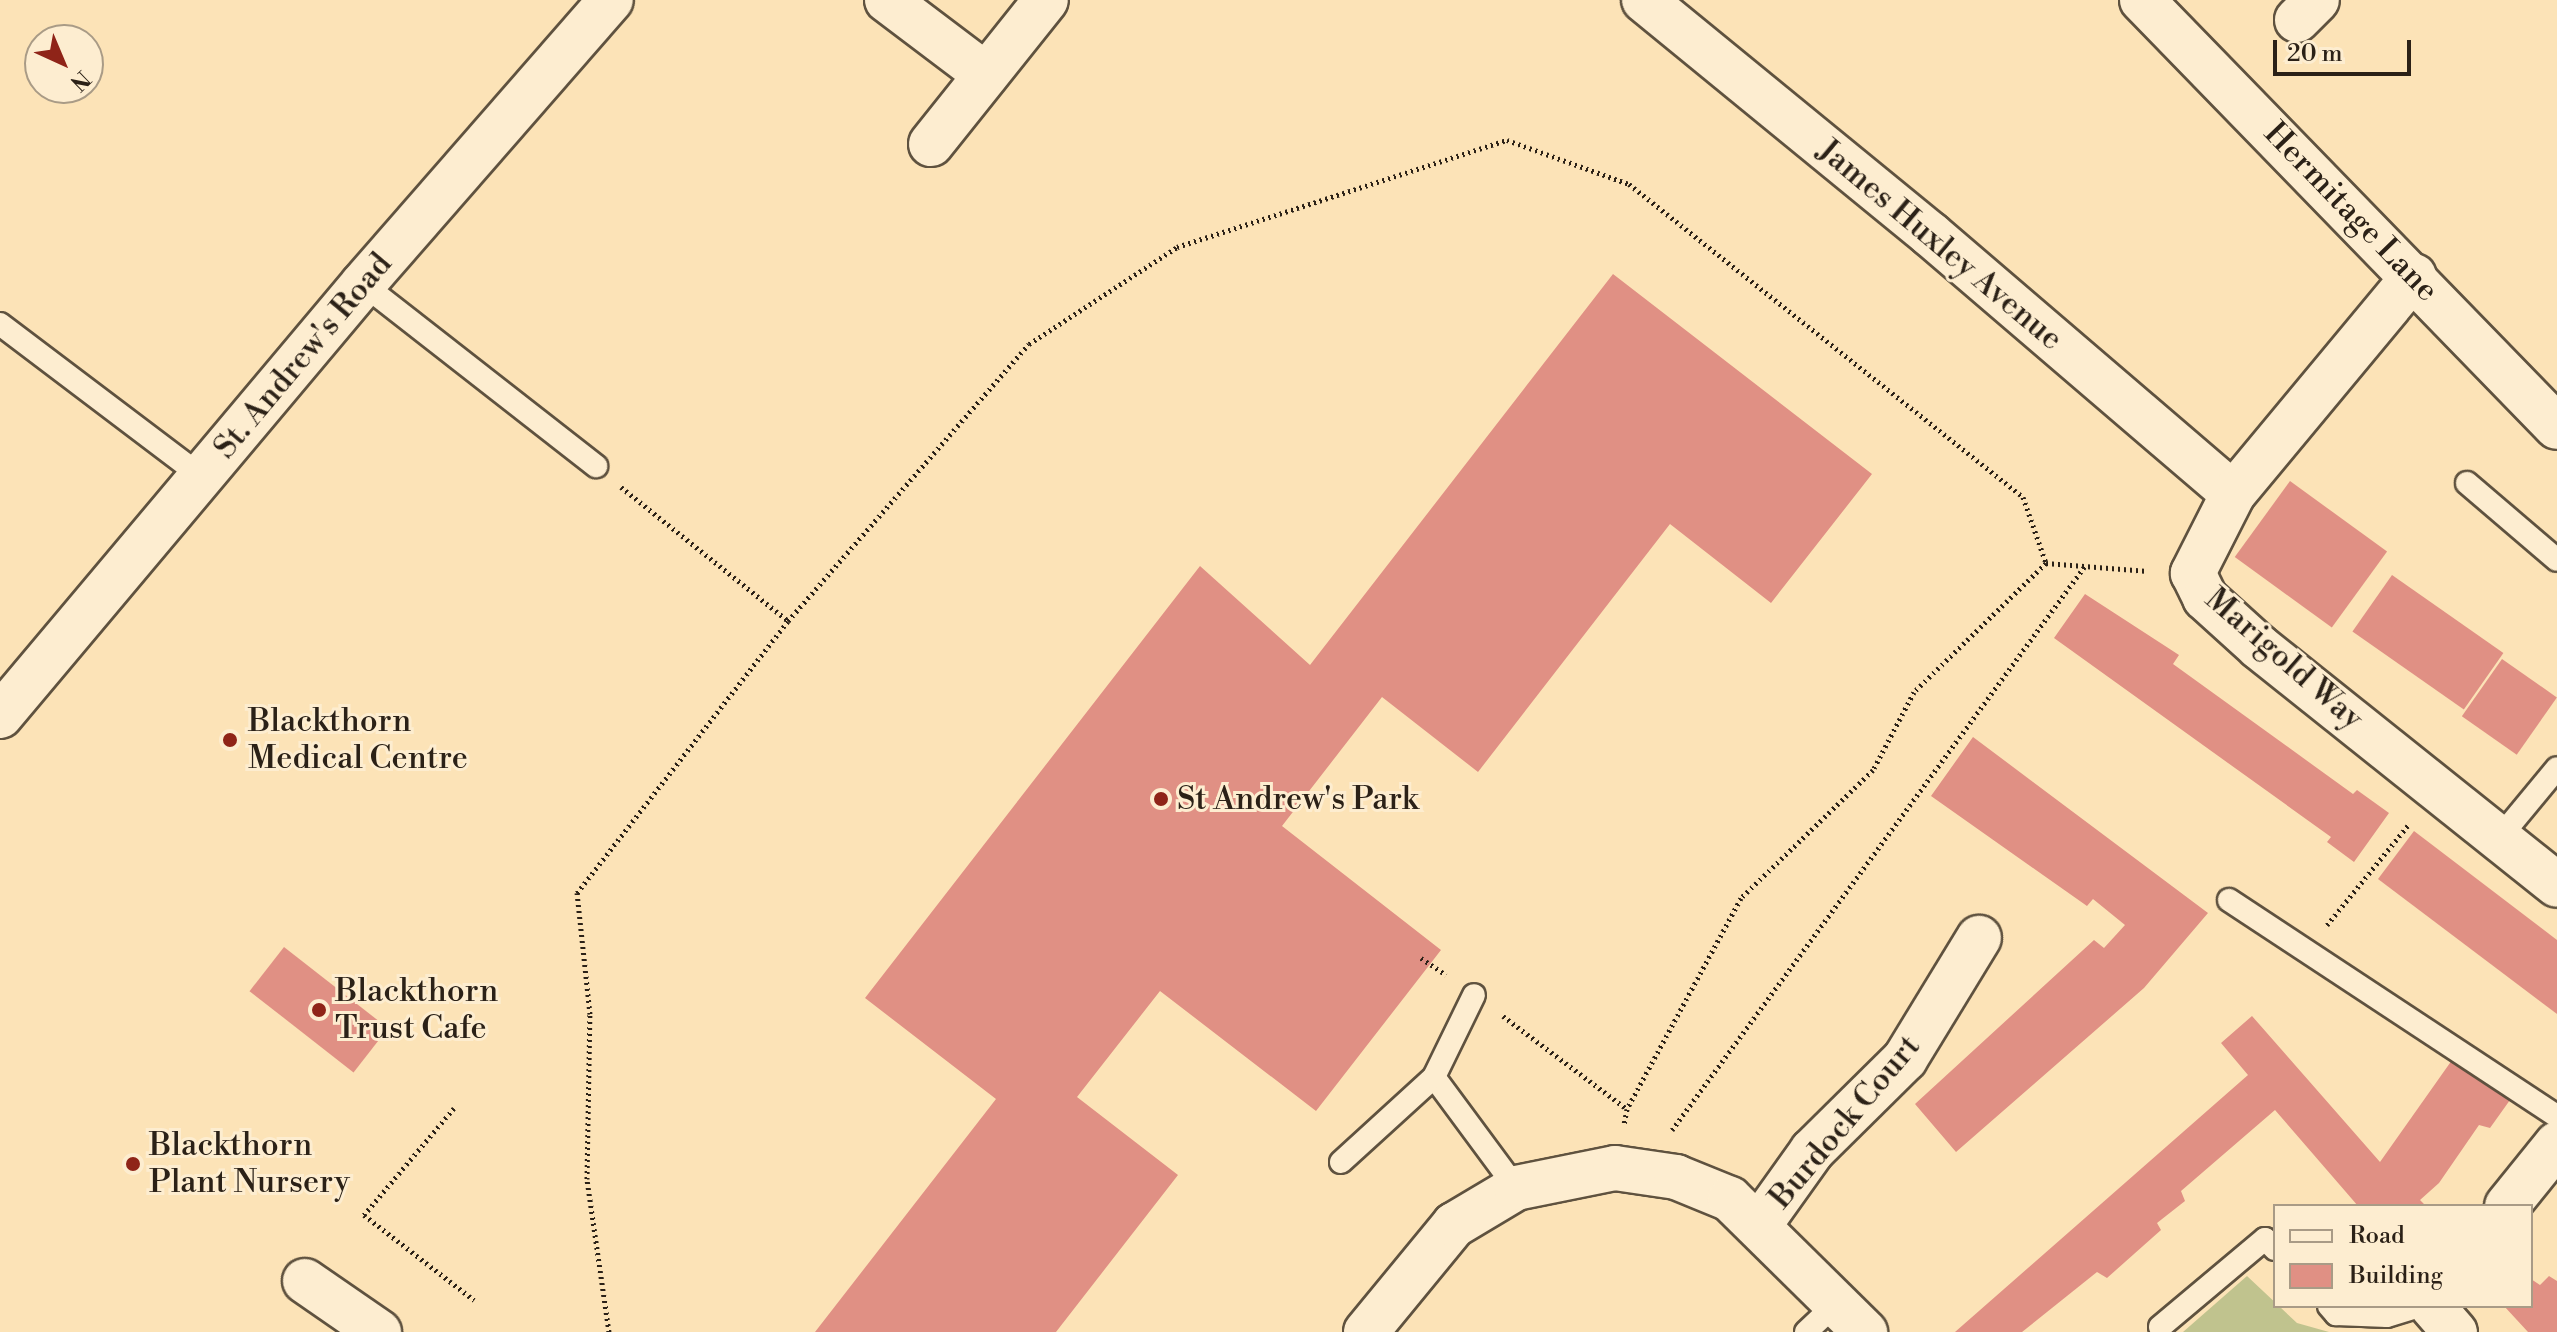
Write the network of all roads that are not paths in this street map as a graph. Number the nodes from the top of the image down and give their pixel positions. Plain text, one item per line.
1 (611, 0) edge
2 (887, 0) edge
3 (1046, 0) edge
4 (1644, 0) edge
5 (2142, 0) edge
6 (986, 75) junction
7 (931, 144) dead end
8 (2414, 276) junction
9 (363, 284) junction
10 (0, 324) edge
11 (2557, 427) edge
12 (596, 466) road end
13 (202, 477) junction
14 (2467, 483) dead end
15 (2233, 494) junction
16 (2557, 560) edge
17 (0, 716) edge
18 (2557, 768) edge
19 (2500, 837) junction
20 (2557, 885) edge
21 (2229, 900) dead end
22 (1979, 938) dead end
23 (1474, 995) road end
24 (1434, 1077) junction
25 (2557, 1116) edge
26 (2557, 1144) edge
27 (1341, 1162) dead end
28 (1516, 1188) junction
29 (2509, 1204) edge
30 (1760, 1224) junction
31 (2273, 1247) edge
32 (305, 1281) dead end
33 (2331, 1308) edge
34 (2413, 1308) edge
35 (2434, 1308) edge
36 (1852, 1317) edge
37 (2160, 1327) dead end
38 (379, 1332) edge
39 (1366, 1332) edge
40 (1806, 1332) edge
41 (2455, 1332) edge

1 - 9 street, St. Andrew's Road
2 - 6 street
3 - 6 street
4 - 15 street, James Huxley Avenue
5 - 8 street, Hermitage Lane
6 - 7 street
8 - 11 street, Hermitage Lane
8 - 15 street, Marigold Way
9 - 12 lane
9 - 13 street, St. Andrew's Road
10 - 13 lane
13 - 17 street, St. Andrew's Road
14 - 16 lane
15 - 19 street, Marigold Way
18 - 19 lane
19 - 20 street, Marigold Way
21 - 25 lane
22 - 30 street, Burdock Court
23 - 24 lane
24 - 27 lane
24 - 28 lane
26 - 29 street
28 - 30 street
28 - 39 street
30 - 36 street
31 - 37 lane
32 - 38 street
33 - 34 lane
35 - 41 street
36 - 40 lane

